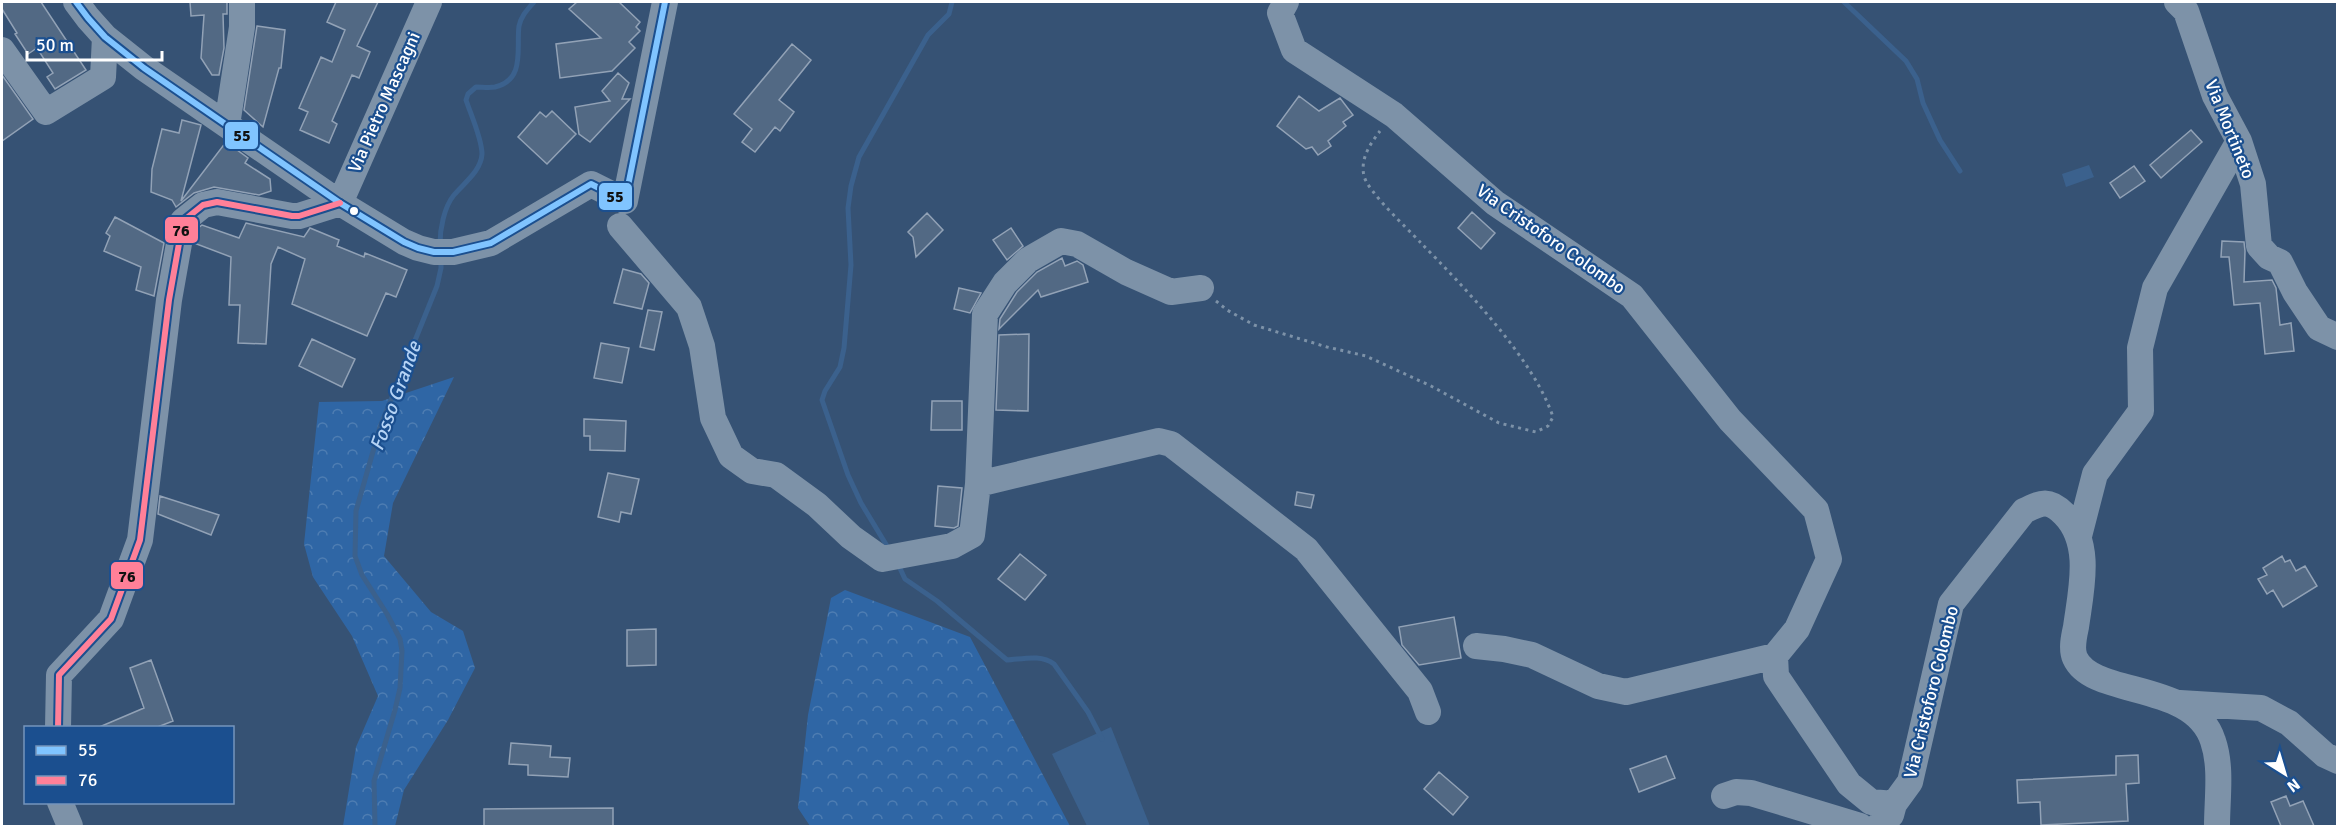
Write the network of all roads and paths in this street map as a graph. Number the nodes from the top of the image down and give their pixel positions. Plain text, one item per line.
1 (76, 2) edge
2 (242, 2) edge
3 (429, 2) edge
4 (665, 2) edge
5 (1286, 2) edge
6 (2177, 2) edge
7 (105, 37) junction
8 (2, 50) edge
9 (1394, 115) junction
10 (227, 124) junction
11 (2239, 141) junction
12 (340, 203) junction
13 (620, 226) dead end
14 (1201, 288) joint
15 (2337, 338) edge
16 (978, 484) junction
17 (2079, 536) junction
18 (1476, 646) dead end
19 (1775, 656) junction
20 (2177, 703) junction
21 (1428, 712) dead end
22 (58, 726) edge
23 (2337, 762) edge
24 (1724, 796) dead end
25 (61, 804) edge
26 (1894, 804) junction
27 (70, 826) edge
28 (1860, 826) edge
29 (1878, 826) edge
30 (2217, 826) edge

1 - 7 street
2 - 10 street
3 - 12 street, Via Pietro Mascagni
4 - 12 street
5 - 9 street, Via Cristoforo Colombo
6 - 11 street, Via Mortineto
7 - 8 street
7 - 10 street
9 - 14 path
9 - 19 street, Via Cristoforo Colombo
10 - 12 street
11 - 15 street, Via Mortineto
11 - 17 street
12 - 22 street
13 - 16 street
14 - 16 street
16 - 21 street
17 - 20 street, Via Cristoforo Colombo
17 - 26 street, Via Cristoforo Colombo
18 - 19 street
19 - 26 street
20 - 23 street
20 - 30 street, Via Cristoforo Colombo
24 - 28 street
25 - 27 street
26 - 29 street

